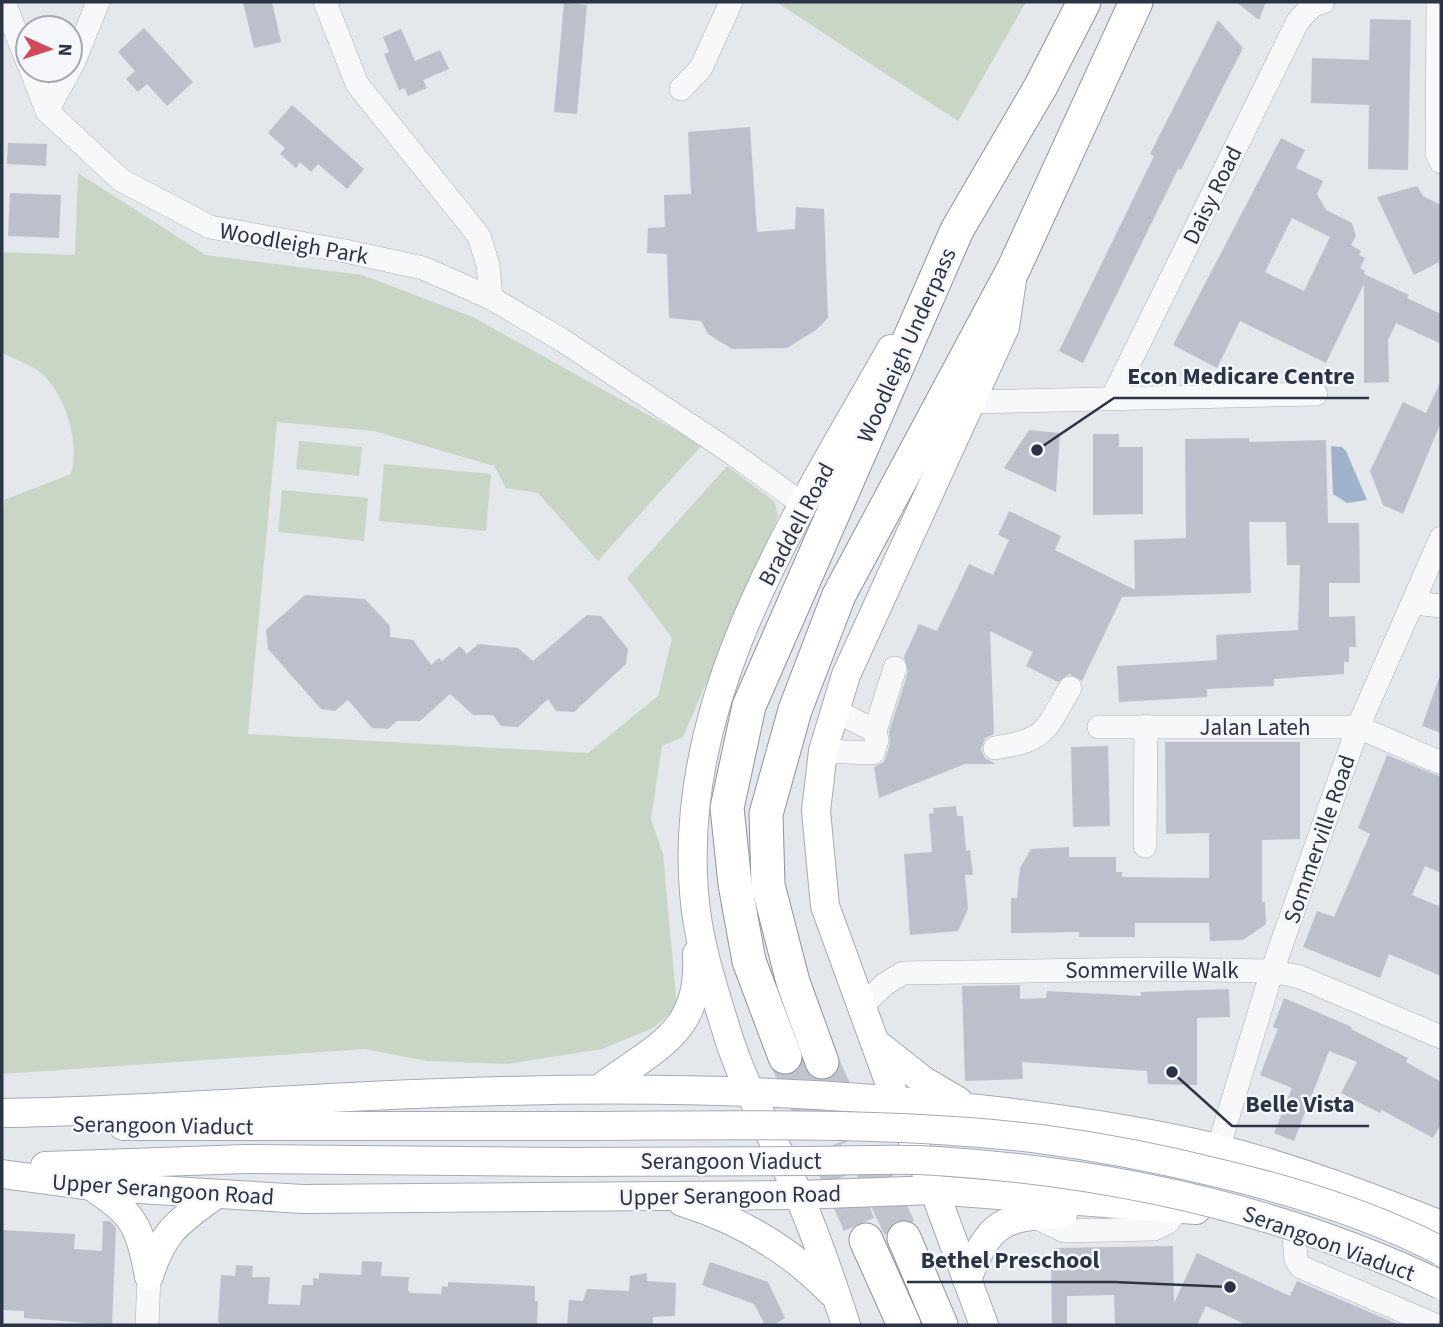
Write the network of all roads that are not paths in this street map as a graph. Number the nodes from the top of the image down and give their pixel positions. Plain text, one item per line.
1 (4, 2) edge
2 (98, 2) edge
3 (325, 2) edge
4 (731, 2) edge
5 (1084, 2) edge
6 (1136, 2) edge
7 (1324, 2) edge
8 (1438, 2) edge
9 (14, 27) edge
10 (36, 84) edge
11 (681, 89) dead end
12 (47, 111) junction
13 (1441, 162) edge
14 (957, 230) junction
15 (1014, 268) junction
16 (491, 298) junction
17 (1316, 394) dead end
18 (1112, 398) junction
19 (971, 402) junction
20 (804, 505) junction
21 (1441, 538) edge
22 (1414, 603) junction
23 (1441, 607) edge
24 (895, 668) dead end
25 (1070, 688) dead end
26 (836, 711) junction
27 (1146, 726) junction
28 (1099, 727) dead end
29 (1358, 727) junction
30 (875, 732) junction
31 (995, 748) dead end
32 (823, 751) junction
33 (1441, 763) edge
34 (1146, 846) dead end
35 (694, 895) junction
36 (1272, 971) junction
37 (862, 1006) junction
38 (1441, 1037) edge
39 (875, 1042) junction
40 (785, 1057) tunnel mouth
41 (822, 1062) tunnel mouth
42 (599, 1089) junction
43 (686, 1090) junction
44 (751, 1091) junction
45 (895, 1098) junction
46 (970, 1108) junction
47 (2, 1114) edge
48 (2, 1120) edge
49 (1218, 1149) junction
50 (2, 1167) edge
51 (2, 1174) edge
52 (91, 1185) junction
53 (934, 1190) junction
54 (216, 1195) junction
55 (799, 1195) junction
56 (674, 1197) junction
57 (1135, 1205) junction
58 (1181, 1207) junction
59 (1031, 1215) junction
60 (1441, 1225) edge
61 (1294, 1236) junction
62 (904, 1238) tunnel mouth
63 (866, 1240) tunnel mouth
64 (1441, 1251) edge
65 (149, 1276) junction
66 (967, 1280) junction
67 (1441, 1285) edge
68 (1441, 1299) edge
69 (842, 1312) edge
70 (147, 1325) edge
71 (904, 1325) edge
72 (941, 1325) edge
73 (984, 1325) edge
74 (1435, 1325) edge

1 - 9 street
2 - 12 street
3 - 16 street
4 - 11 street
5 - 14 highway, Braddell Road
6 - 15 highway
7 - 18 street, Daisy Road
8 - 13 street
10 - 12 street, Woodleigh Park
12 - 16 street, Woodleigh Park
14 - 20 main road, Braddell Road
14 - 40 highway, Woodleigh Underpass
15 - 19 main road
15 - 41 highway
16 - 20 street, Woodleigh Park
17 - 18 street
18 - 19 street
19 - 26 main road
20 - 35 main road, Braddell Road
21 - 22 street, Sommerville Road
22 - 23 street
22 - 29 street, Sommerville Road
24 - 30 street
25 - 31 street
26 - 30 street
26 - 32 main road
27 - 28 street, Jalan Lateh
27 - 29 street, Jalan Lateh
27 - 34 street
29 - 33 street, Jalan Lateh
29 - 36 street, Sommerville Road
30 - 32 street
32 - 37 main road
35 - 42 main road
35 - 44 main road, Braddell Road
36 - 37 street, Sommerville Walk
36 - 38 street, Sommerville Walk
36 - 49 street, Sommerville Road
37 - 39 main road
39 - 45 main road
39 - 46 main road
42 - 43 main road
42 - 47 main road
43 - 44 main road
43 - 56 main road
44 - 45 main road
44 - 55 main road, Braddell Road
45 - 46 main road
45 - 53 main road
46 - 49 main road
48 - 64 main road, Serangoon Viaduct, bridge
49 - 60 main road
50 - 67 main road, Serangoon Viaduct, bridge
51 - 52 main road, Upper Serangoon Road
52 - 54 main road, Upper Serangoon Road
52 - 65 main road
53 - 55 main road, Upper Serangoon Road
53 - 57 main road, Upper Serangoon Road
53 - 66 main road
54 - 56 main road, Upper Serangoon Road
54 - 65 main road
55 - 56 main road, Upper Serangoon Road
55 - 69 main road, Braddell Road
56 - 69 main road
57 - 58 main road, Upper Serangoon Road
57 - 59 main road
58 - 59 street
58 - 61 main road, Upper Serangoon Road
59 - 66 main road
61 - 68 main road, Upper Serangoon Road
61 - 74 street
62 - 72 highway
63 - 71 highway
65 - 70 street
66 - 73 main road

